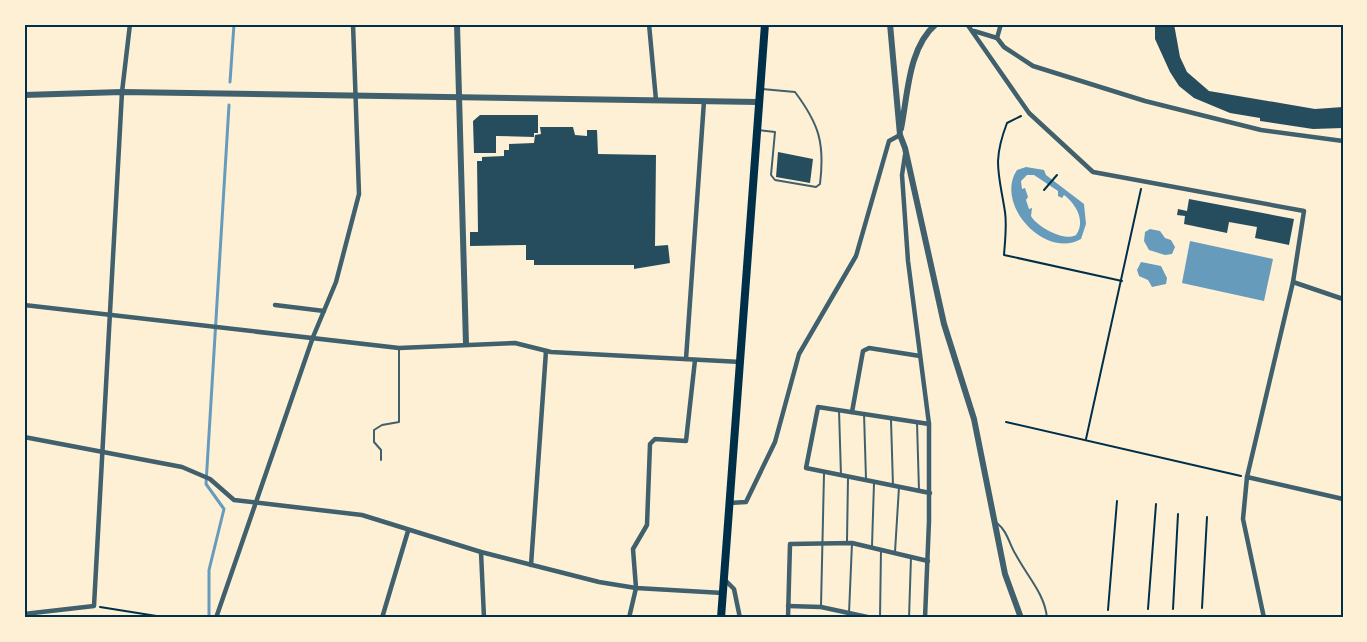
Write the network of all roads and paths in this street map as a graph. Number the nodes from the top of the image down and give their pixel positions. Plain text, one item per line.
1 (130, 24) edge
2 (353, 24) edge
3 (457, 24) edge
4 (649, 24) edge
5 (765, 24) edge
6 (890, 24) edge
7 (936, 24) edge
8 (967, 24) edge
9 (1001, 24) edge
10 (974, 31) junction
11 (998, 38) junction
12 (759, 88) junction
13 (122, 92) junction
14 (24, 95) edge
15 (355, 96) junction
16 (459, 98) junction
17 (656, 100) junction
18 (704, 101) junction
19 (758, 102) junction
20 (1029, 112) junction
21 (756, 130) junction
22 (900, 135) junction
23 (1343, 141) edge
24 (905, 148) junction
25 (1057, 175) dead end
26 (1143, 180) junction
27 (1044, 190) dead end
28 (1122, 281) junction
29 (1293, 282) junction
30 (1343, 299) edge
31 (24, 305) edge
32 (275, 305) dead end
33 (324, 311) junction
34 (111, 315) junction
35 (313, 338) junction
36 (466, 344) junction
37 (399, 348) junction
38 (546, 351) junction
39 (920, 356) junction
40 (686, 359) junction
41 (695, 360) junction
42 (741, 362) junction
43 (839, 410) junction
44 (852, 412) junction
45 (864, 413) junction
46 (891, 417) junction
47 (917, 422) junction
48 (1006, 422) dead end
49 (929, 424) junction
50 (24, 436) edge
51 (1086, 439) junction
52 (102, 452) junction
53 (381, 460) dead end
54 (824, 474) junction
55 (841, 477) junction
56 (1247, 477) junction
57 (848, 478) junction
58 (866, 481) junction
59 (874, 483) junction
60 (892, 486) junction
61 (899, 487) junction
62 (919, 491) junction
63 (930, 493) junction
64 (1343, 499) edge
65 (1117, 501) dead end
66 (729, 503) junction
67 (254, 504) junction
68 (1156, 504) dead end
69 (1178, 514) dead end
70 (1207, 517) dead end
71 (993, 519) junction
72 (408, 531) junction
73 (822, 543) junction
74 (849, 543) junction
75 (872, 547) junction
76 (880, 549) junction
77 (481, 552) junction
78 (895, 552) junction
79 (911, 557) junction
80 (928, 561) junction
81 (531, 565) junction
82 (723, 578) junction
83 (636, 588) junction
84 (723, 593) junction
85 (94, 606) junction
86 (788, 606) junction
87 (821, 607) junction
88 (1202, 608) dead end
89 (1148, 609) dead end
90 (1173, 609) dead end
91 (1108, 610) dead end
92 (849, 613) junction
93 (24, 615) edge
94 (169, 618) edge
95 (216, 618) edge
96 (382, 618) edge
97 (484, 618) edge
98 (629, 618) edge
99 (721, 618) edge
100 (740, 618) edge
101 (788, 618) edge
102 (872, 618) edge
103 (880, 618) edge
104 (909, 618) edge
105 (925, 618) edge
106 (1021, 618) edge
107 (1047, 618) edge
108 (1264, 618) edge

1 - 13 street
2 - 15 street
3 - 16 street
4 - 17 street
5 - 12 highway
6 - 22 street
7 - 22 street
8 - 10 street
9 - 11 street
10 - 11 street
10 - 20 street
11 - 23 street
12 - 19 highway
12 - 21 lane
13 - 14 street
13 - 15 street
13 - 34 street
15 - 16 street
15 - 33 street
16 - 17 street
16 - 36 street
17 - 18 street
18 - 19 street
18 - 40 street
19 - 21 highway
20 - 26 street
20 - 28 path
21 - 42 highway
22 - 24 street
22 - 66 street
24 - 39 street
24 - 71 street
25 - 27 path
26 - 28 path
26 - 29 street
28 - 51 path
29 - 30 street
29 - 56 street
31 - 34 street
32 - 33 street
33 - 35 street
34 - 35 street
34 - 52 street
35 - 37 street
35 - 67 street
36 - 37 street
36 - 38 street
37 - 53 lane
38 - 40 street
38 - 81 street
39 - 44 street
39 - 49 street
40 - 41 street
41 - 42 street
41 - 83 street
42 - 66 highway
43 - 44 street
43 - 54 street
43 - 55 lane
44 - 45 street
45 - 46 street
45 - 58 lane
46 - 47 street
46 - 60 lane
47 - 49 street
47 - 62 lane
48 - 51 path
49 - 63 street
50 - 52 street
51 - 56 path
52 - 67 street
52 - 85 street
54 - 55 street
54 - 73 lane
55 - 57 street
56 - 64 street
56 - 108 street
57 - 58 street
57 - 74 lane
58 - 59 street
59 - 60 street
59 - 75 lane
60 - 61 street
61 - 62 street
61 - 78 lane
62 - 63 street
63 - 80 street
65 - 91 path
66 - 82 highway
67 - 72 street
67 - 95 street
68 - 89 path
69 - 90 path
70 - 88 path
71 - 106 street
71 - 107 lane
72 - 77 street
72 - 96 street
73 - 74 street
73 - 86 street
73 - 87 lane
74 - 75 street
74 - 92 lane
75 - 76 street
76 - 78 street
76 - 103 lane
77 - 81 street
77 - 97 street
78 - 79 street
79 - 80 street
79 - 104 lane
80 - 105 street
81 - 83 street
82 - 84 highway
82 - 100 street
83 - 84 street
83 - 98 street
84 - 99 highway
85 - 93 street
85 - 94 path
86 - 87 street
86 - 101 street
87 - 92 street
92 - 102 street

